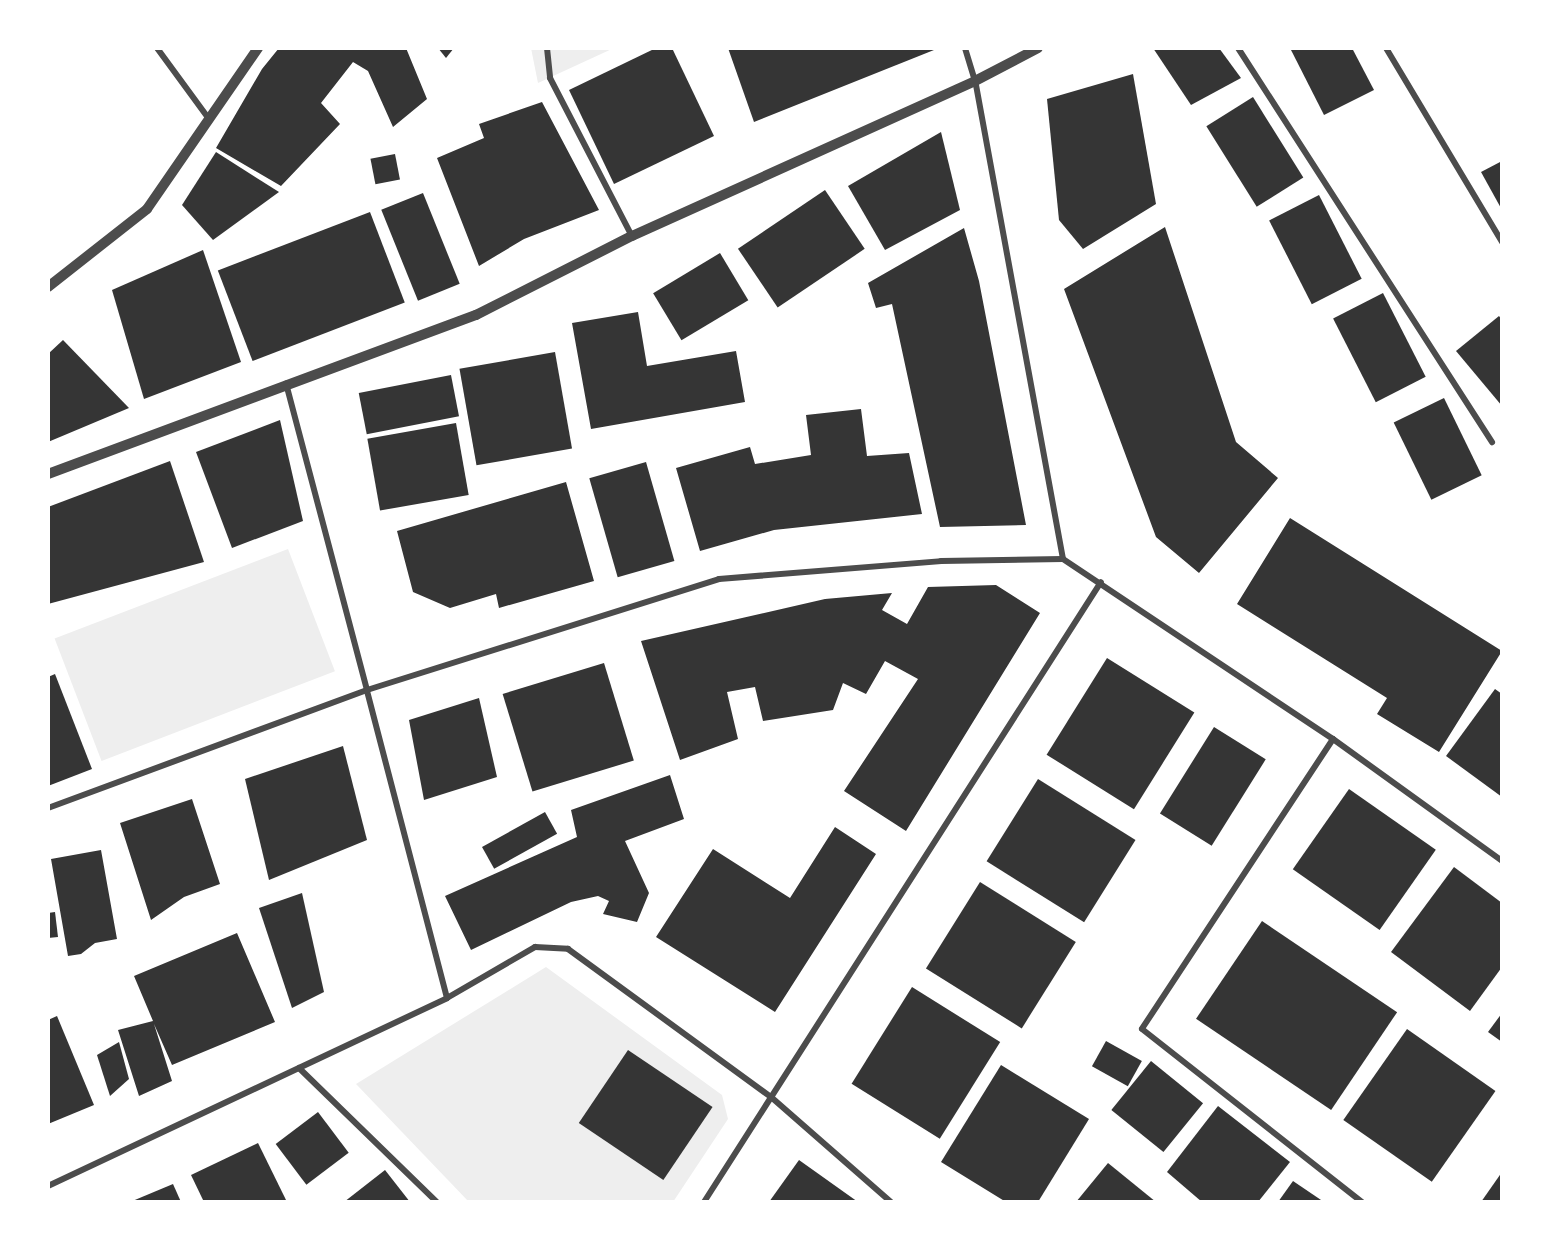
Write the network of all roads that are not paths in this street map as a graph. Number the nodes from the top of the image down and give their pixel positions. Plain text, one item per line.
1 (157, 48) edge
2 (258, 48) edge
3 (546, 48) edge
4 (965, 48) edge
5 (1038, 48) edge
6 (1238, 48) edge
7 (1386, 48) edge
8 (975, 81) junction
9 (210, 120) junction
10 (632, 236) junction
11 (1502, 242) edge
12 (48, 287) edge
13 (286, 383) junction
14 (1492, 442) dead end
15 (48, 474) edge
16 (1063, 559) junction
17 (1101, 582) junction
18 (367, 690) junction
19 (1334, 739) junction
20 (48, 808) edge
21 (1502, 861) edge
22 (447, 998) junction
23 (299, 1068) junction
24 (771, 1097) junction
25 (48, 1186) edge
26 (437, 1202) edge
27 (704, 1202) edge
28 (891, 1202) edge
29 (1362, 1202) edge

1 - 9 street
2 - 9 street
3 - 10 street
4 - 8 street
5 - 8 street
6 - 14 street
7 - 11 street
8 - 10 street
8 - 16 street
9 - 12 street
10 - 13 street
13 - 15 street
13 - 18 street
16 - 17 street
16 - 18 street
17 - 19 street
17 - 24 street
18 - 20 street
18 - 22 street
19 - 21 street
19 - 29 street
22 - 23 street
22 - 24 street
23 - 25 street
23 - 26 street
24 - 27 street
24 - 28 street

